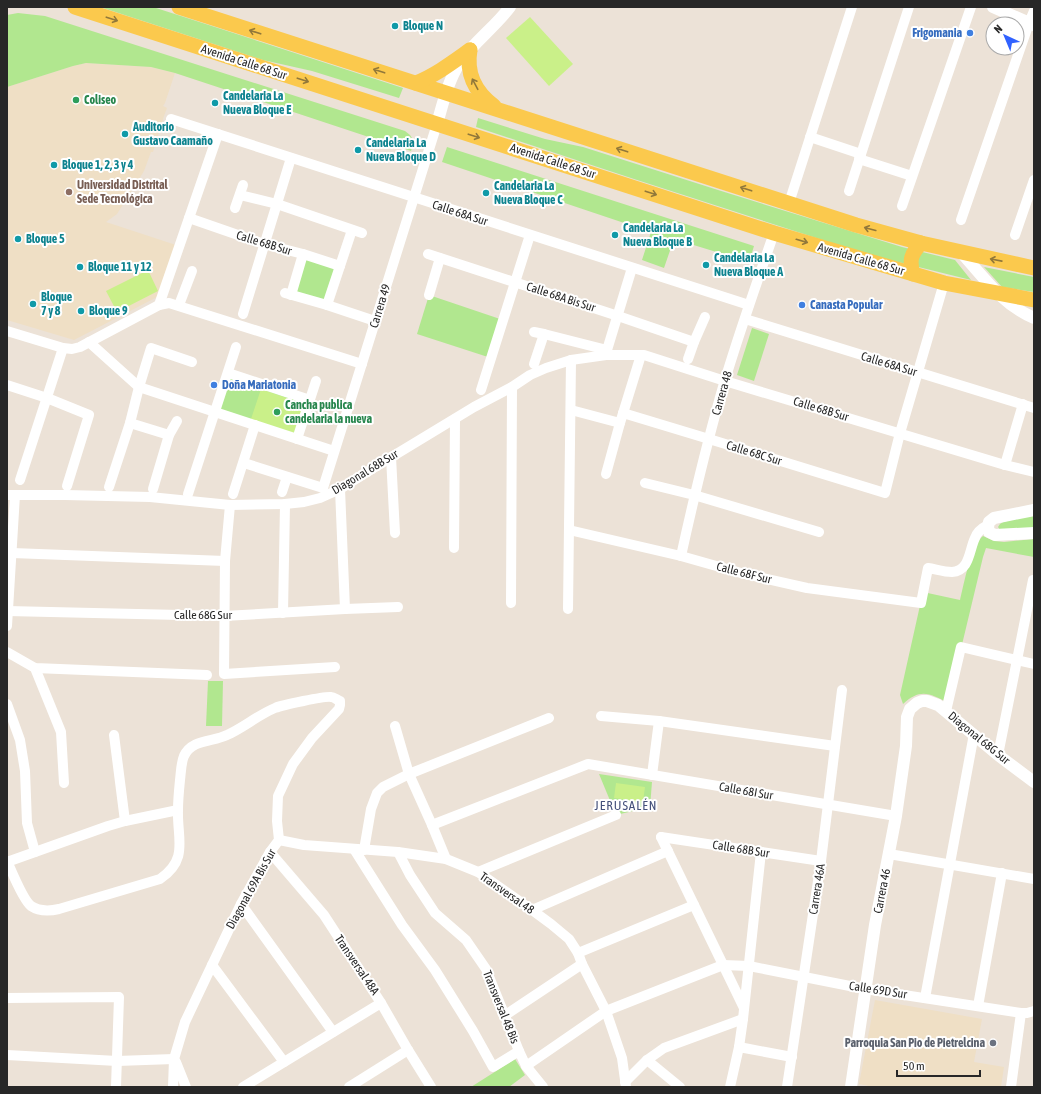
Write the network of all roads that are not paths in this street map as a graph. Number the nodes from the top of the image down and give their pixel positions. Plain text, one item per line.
1 (75, 7) edge
2 (179, 7) edge
3 (852, 7) edge
4 (909, 7) edge
5 (971, 7) edge
6 (993, 7) edge
7 (510, 9) edge
8 (1034, 11) edge
9 (1031, 24) edge
10 (470, 50) junction
11 (416, 83) junction
12 (446, 93) junction
13 (500, 110) junction
14 (172, 119) dead end
15 (437, 124) junction
16 (218, 134) junction
17 (810, 137) junction
18 (860, 157) junction
19 (291, 158) junction
20 (912, 176) junction
21 (1034, 180) edge
22 (243, 185) dead end
23 (849, 191) dead end
24 (240, 195) junction
25 (414, 198) junction
26 (789, 203) junction
27 (277, 204) junction
28 (902, 206) dead end
29 (235, 208) dead end
30 (189, 218) junction
31 (961, 220) dead end
32 (352, 230) junction
33 (362, 233) dead end
34 (774, 233) junction
35 (530, 235) junction
36 (1015, 235) dead end
37 (921, 243) junction
38 (264, 244) junction
39 (961, 252) junction
40 (303, 254) junction
41 (428, 254) dead end
42 (440, 258) junction
43 (340, 266) junction
44 (632, 268) junction
45 (1034, 268) edge
46 (192, 271) dead end
47 (913, 274) junction
48 (515, 282) junction
49 (944, 283) junction
50 (998, 294) junction
51 (428, 295) dead end
52 (1034, 300) edge
53 (159, 305) junction
54 (179, 305) junction
55 (327, 305) junction
56 (749, 305) junction
57 (243, 314) dead end
58 (618, 316) junction
59 (705, 317) dead end
60 (1034, 318) edge
61 (745, 319) junction
62 (375, 321) junction
63 (7, 331) edge
64 (89, 342) junction
65 (694, 342) junction
66 (236, 347) dead end
67 (62, 348) junction
68 (606, 353) junction
69 (641, 355) junction
70 (688, 359) dead end
71 (571, 360) junction
72 (192, 362) dead end
73 (362, 364) junction
74 (534, 364) dead end
75 (228, 373) junction
76 (918, 373) junction
77 (316, 381) dead end
78 (725, 381) junction
79 (7, 386) edge
80 (139, 387) junction
81 (512, 387) junction
82 (481, 390) dead end
83 (47, 398) junction
84 (310, 400) junction
85 (1024, 404) junction
86 (1034, 408) edge
87 (571, 410) junction
88 (215, 412) junction
89 (622, 418) junction
90 (455, 419) junction
91 (176, 421) dead end
92 (130, 423) junction
93 (255, 425) junction
94 (900, 433) junction
95 (169, 435) junction
96 (296, 439) junction
97 (709, 439) junction
98 (334, 451) junction
99 (391, 457) junction
100 (244, 463) junction
101 (1005, 464) junction
102 (1034, 472) edge
103 (606, 474) dead end
104 (287, 477) junction
105 (20, 480) dead end
106 (645, 483) dead end
107 (67, 486) dead end
108 (109, 487) dead end
109 (153, 489) dead end
110 (340, 490) junction
111 (282, 492) dead end
112 (188, 494) dead end
113 (233, 494) dead end
114 (11, 495) edge
115 (694, 495) junction
116 (285, 504) junction
117 (230, 505) junction
118 (1034, 510) edge
119 (988, 525) junction
120 (569, 530) junction
121 (819, 532) dead end
122 (395, 533) dead end
123 (1034, 533) edge
124 (454, 548) dead end
125 (681, 556) junction
126 (10, 559) edge
127 (225, 561) junction
128 (1033, 580) edge
129 (511, 603) dead end
130 (398, 607) dead end
131 (345, 609) junction
132 (568, 609) dead end
133 (7, 611) edge
134 (283, 613) junction
135 (224, 616) junction
136 (7, 626) edge
137 (7, 652) edge
138 (1017, 660) junction
139 (1034, 664) edge
140 (335, 667) dead end
141 (35, 668) junction
142 (207, 675) dead end
143 (842, 690) dead end
144 (922, 701) joint
145 (7, 704) edge
146 (946, 711) junction
147 (601, 716) dead end
148 (550, 718) dead end
149 (659, 721) junction
150 (395, 726) dead end
151 (974, 734) junction
152 (114, 735) dead end
153 (835, 746) junction
154 (998, 755) junction
155 (409, 774) junction
156 (652, 775) junction
157 (64, 782) dead end
158 (1034, 782) edge
159 (828, 805) junction
160 (178, 810) junction
161 (616, 815) dead end
162 (896, 816) junction
163 (125, 821) junction
164 (432, 825) junction
165 (279, 840) junction
166 (359, 850) junction
167 (668, 851) junction
168 (35, 852) junction
169 (270, 852) junction
170 (398, 852) junction
171 (761, 852) junction
172 (889, 854) junction
173 (446, 859) junction
174 (821, 861) junction
175 (7, 862) edge
176 (949, 864) junction
177 (478, 872) junction
178 (1002, 873) junction
179 (1034, 878) edge
180 (241, 904) junction
181 (694, 905) junction
182 (532, 910) junction
183 (578, 953) junction
184 (582, 964) junction
185 (212, 965) junction
186 (723, 965) junction
187 (749, 966) junction
188 (804, 977) junction
189 (865, 989) junction
190 (7, 998) edge
191 (925, 998) junction
192 (382, 1003) junction
193 (978, 1006) junction
194 (744, 1008) junction
195 (606, 1011) junction
196 (1034, 1011) edge
197 (1021, 1012) junction
198 (504, 1016) junction
199 (743, 1019) junction
200 (333, 1032) junction
201 (739, 1047) junction
202 (408, 1050) junction
203 (519, 1051) junction
204 (7, 1055) edge
205 (792, 1057) junction
206 (174, 1059) junction
207 (647, 1060) junction
208 (117, 1061) junction
209 (284, 1062) junction
210 (526, 1066) junction
211 (625, 1085) edge
212 (116, 1087) edge
213 (173, 1087) edge
214 (186, 1087) edge
215 (243, 1087) edge
216 (349, 1087) edge
217 (431, 1087) edge
218 (542, 1087) edge
219 (680, 1087) edge
220 (730, 1087) edge
221 (787, 1087) edge
222 (851, 1087) edge
223 (1011, 1087) edge

1 -> 15 main road, Avenida Calle 68 Sur
11 -> 2 main road
3 - 17 street
4 - 18 street
5 - 20 street
6 - 9 street
7 - 10 street
8 - 9 street
9 - 31 street
10 - 11 main road
10 - 12 street
13 -> 10 main road
11 - 12 main road
12 - 13 main road
12 - 15 street
26 -> 13 main road
14 - 16 street, Calle 68A Sur
15 - 25 street, Carrera 49
15 -> 34 main road, Avenida Calle 68 Sur
16 - 19 street, Calle 68A Sur
16 - 30 street
17 - 18 street
17 - 26 street
18 - 20 street
18 - 23 street
19 - 25 street, Calle 68A Sur
19 - 27 street
20 - 28 street
21 - 36 street
22 - 24 street
24 - 27 street
24 - 29 street
25 - 35 street, Calle 68A Sur
25 - 62 street, Carrera 49
37 -> 26 main road
27 - 32 street
27 - 38 street
30 - 38 street, Calle 68B Sur
30 - 53 street
32 - 33 street
32 - 43 street
34 -> 47 main road, Avenida Calle 68 Sur
34 - 56 street, Carrera 48
35 - 44 street, Calle 68A Sur
35 - 48 street
37 - 39 main road
37 - 47 main road
38 - 40 street, Calle 68B Sur
38 - 57 street
45 -> 39 main road
39 - 50 street
40 - 43 street, Calle 68B Sur
40 - 55 street
41 - 42 street, Calle 68A Bis Sur
42 - 48 street, Calle 68A Bis Sur
42 - 51 street
43 - 55 street
44 - 56 street, Calle 68A Sur
44 - 58 street
46 - 54 street
47 - 49 main road, Avenida Calle 68 Sur
48 - 58 street, Calle 68A Bis Sur
48 - 82 street
49 - 50 main road, Avenida Calle 68 Sur
49 - 76 street
50 - 52 main road, Avenida Calle 68 Sur
50 - 60 street
53 - 54 street
53 - 64 street
54 - 73 street
55 - 62 street
56 - 61 street, Carrera 48
58 - 65 street, Calle 68A Bis Sur
58 - 68 street
59 - 65 street
61 - 76 street, Calle 68A Sur
61 - 78 street, Carrera 48
62 - 73 street, Carrera 49
63 - 67 street
64 - 67 street
64 - 80 street
65 - 70 street
66 - 75 street
67 - 83 street
68 - 69 street, Calle 68B Sur
68 - 71 street, Diagonal 68B Sur
68 - 74 street, Calle 68B Sur
69 - 78 street, Calle 68B Sur
69 - 89 street
71 - 81 street, Diagonal 68B Sur
71 - 87 street
72 - 80 street
73 - 98 street, Carrera 49
75 - 84 street
75 - 88 street
76 - 85 street, Calle 68A Sur
76 - 94 street
77 - 84 street
78 - 94 street, Calle 68B Sur
78 - 97 street, Carrera 48
79 - 83 street
80 - 88 street
80 - 92 street
81 - 90 street, Diagonal 68B Sur
81 - 129 street
83 - 105 street
83 - 107 street
84 - 96 street
85 - 86 street, Calle 68A Sur
85 - 101 street
87 - 89 street, Calle 68C Sur
87 - 120 street
88 - 93 street
88 - 112 street
89 - 97 street, Calle 68C Sur
89 - 103 street
90 - 99 street, Diagonal 68B Sur
90 - 124 street
91 - 95 street
92 - 95 street
92 - 108 street
93 - 96 street
93 - 100 street
94 - 97 street, Calle 68C Sur
94 - 101 street, Calle 68B Sur
95 - 109 street
96 - 98 street
97 - 115 street, Carrera 48
98 - 104 street, Carrera 49
99 - 110 street, Diagonal 68B Sur
99 - 122 street
100 - 104 street
100 - 113 street
101 - 102 street, Calle 68B Sur
104 - 111 street
106 - 115 street
110 - 116 street, Diagonal 68B Sur
110 - 131 street
114 - 117 street, Diagonal 68B Sur
114 - 126 street
115 - 121 street
115 - 125 street, Carrera 48
116 - 117 street, Diagonal 68B Sur
116 - 134 street
117 - 127 street
118 - 119 street
119 - 123 street
119 - 125 street, Calle 68F Sur
120 - 125 street, Calle 68F Sur
120 - 132 street
126 - 127 street
126 - 133 street
127 - 135 street
128 - 138 street
130 - 131 street, Calle 68G Sur
131 - 134 street, Calle 68G Sur
133 - 135 street, Calle 68G Sur
133 - 136 street
134 - 135 street, Calle 68G Sur
135 - 140 street
137 - 141 street
138 - 139 street
138 - 146 street
138 - 154 street
141 - 142 street
141 - 157 street
143 - 153 street, Carrera 46A
144 - 146 street, Diagonal 68G Sur
144 - 162 street, Carrera 46
145 - 168 street
146 - 151 street, Diagonal 68G Sur
147 - 149 street
148 - 155 street
149 - 153 street
149 - 156 street
150 - 155 street
151 - 154 street, Diagonal 68G Sur
151 - 176 street
152 - 163 street
153 - 159 street, Carrera 46A
154 - 158 street, Diagonal 68G Sur
155 - 164 street
155 - 166 street
156 - 159 street, Calle 68I Sur
156 - 164 street, Calle 68I Sur
159 - 162 street, Calle 68I Sur
159 - 174 street, Carrera 46A
160 - 163 street
160 - 165 street, Diagonal 69A Bis Sur
160 - 175 street
161 - 177 street
162 - 172 street, Carrera 46
163 - 168 street
164 - 173 street
165 - 166 street, Transversal 48
165 - 169 street, Diagonal 69A Bis Sur
166 - 170 street, Transversal 48
166 - 203 street
167 - 171 street, Calle 68B Sur
167 - 181 street
167 - 182 street
168 - 175 street
169 - 180 street, Diagonal 69A Bis Sur
169 - 192 street, Transversal 48A
170 - 173 street, Transversal 48
170 - 198 street, Transversal 48 Bis
171 - 174 street, Calle 68B Sur
171 - 187 street
172 - 176 street
172 - 189 street, Carrera 46
173 - 177 street, Transversal 48
174 - 188 street, Carrera 46A
176 - 178 street
176 - 191 street
177 - 182 street, Transversal 48
178 - 179 street
178 - 193 street
180 - 185 street, Diagonal 69A Bis Sur
180 - 200 street
181 - 183 street
181 - 186 street
182 - 183 street, Transversal 48
183 - 184 street, Transversal 48
184 - 195 street, Transversal 48
184 - 198 street
185 - 206 street, Diagonal 69A Bis Sur
185 - 209 street
186 - 187 street, Calle 69D Sur
186 - 194 street
186 - 195 street
187 - 188 street, Calle 69D Sur
187 - 194 street
188 - 189 street, Calle 69D Sur
188 - 205 street, Carrera 46A
189 - 191 street, Calle 69D Sur
189 - 222 street, Carrera 46
190 - 208 street
191 - 193 street, Calle 69D Sur
192 - 200 street
192 - 202 street, Transversal 48A
193 - 197 street, Calle 69D Sur
194 - 199 street
195 - 210 street
195 - 211 street, Transversal 48
196 - 197 street, Calle 69D Sur
197 - 223 street
198 - 203 street, Transversal 48 Bis
199 - 201 street
199 - 207 street
200 - 209 street
201 - 205 street
201 - 220 street
202 - 216 street
202 - 217 street, Transversal 48A
203 - 210 street, Transversal 48 Bis
204 - 208 street
205 - 221 street, Carrera 46A
206 - 208 street
206 - 213 street, Diagonal 69A Bis Sur
206 - 214 street
207 - 211 street
207 - 219 street
208 - 212 street
209 - 215 street
210 - 218 street, Transversal 48 Bis

